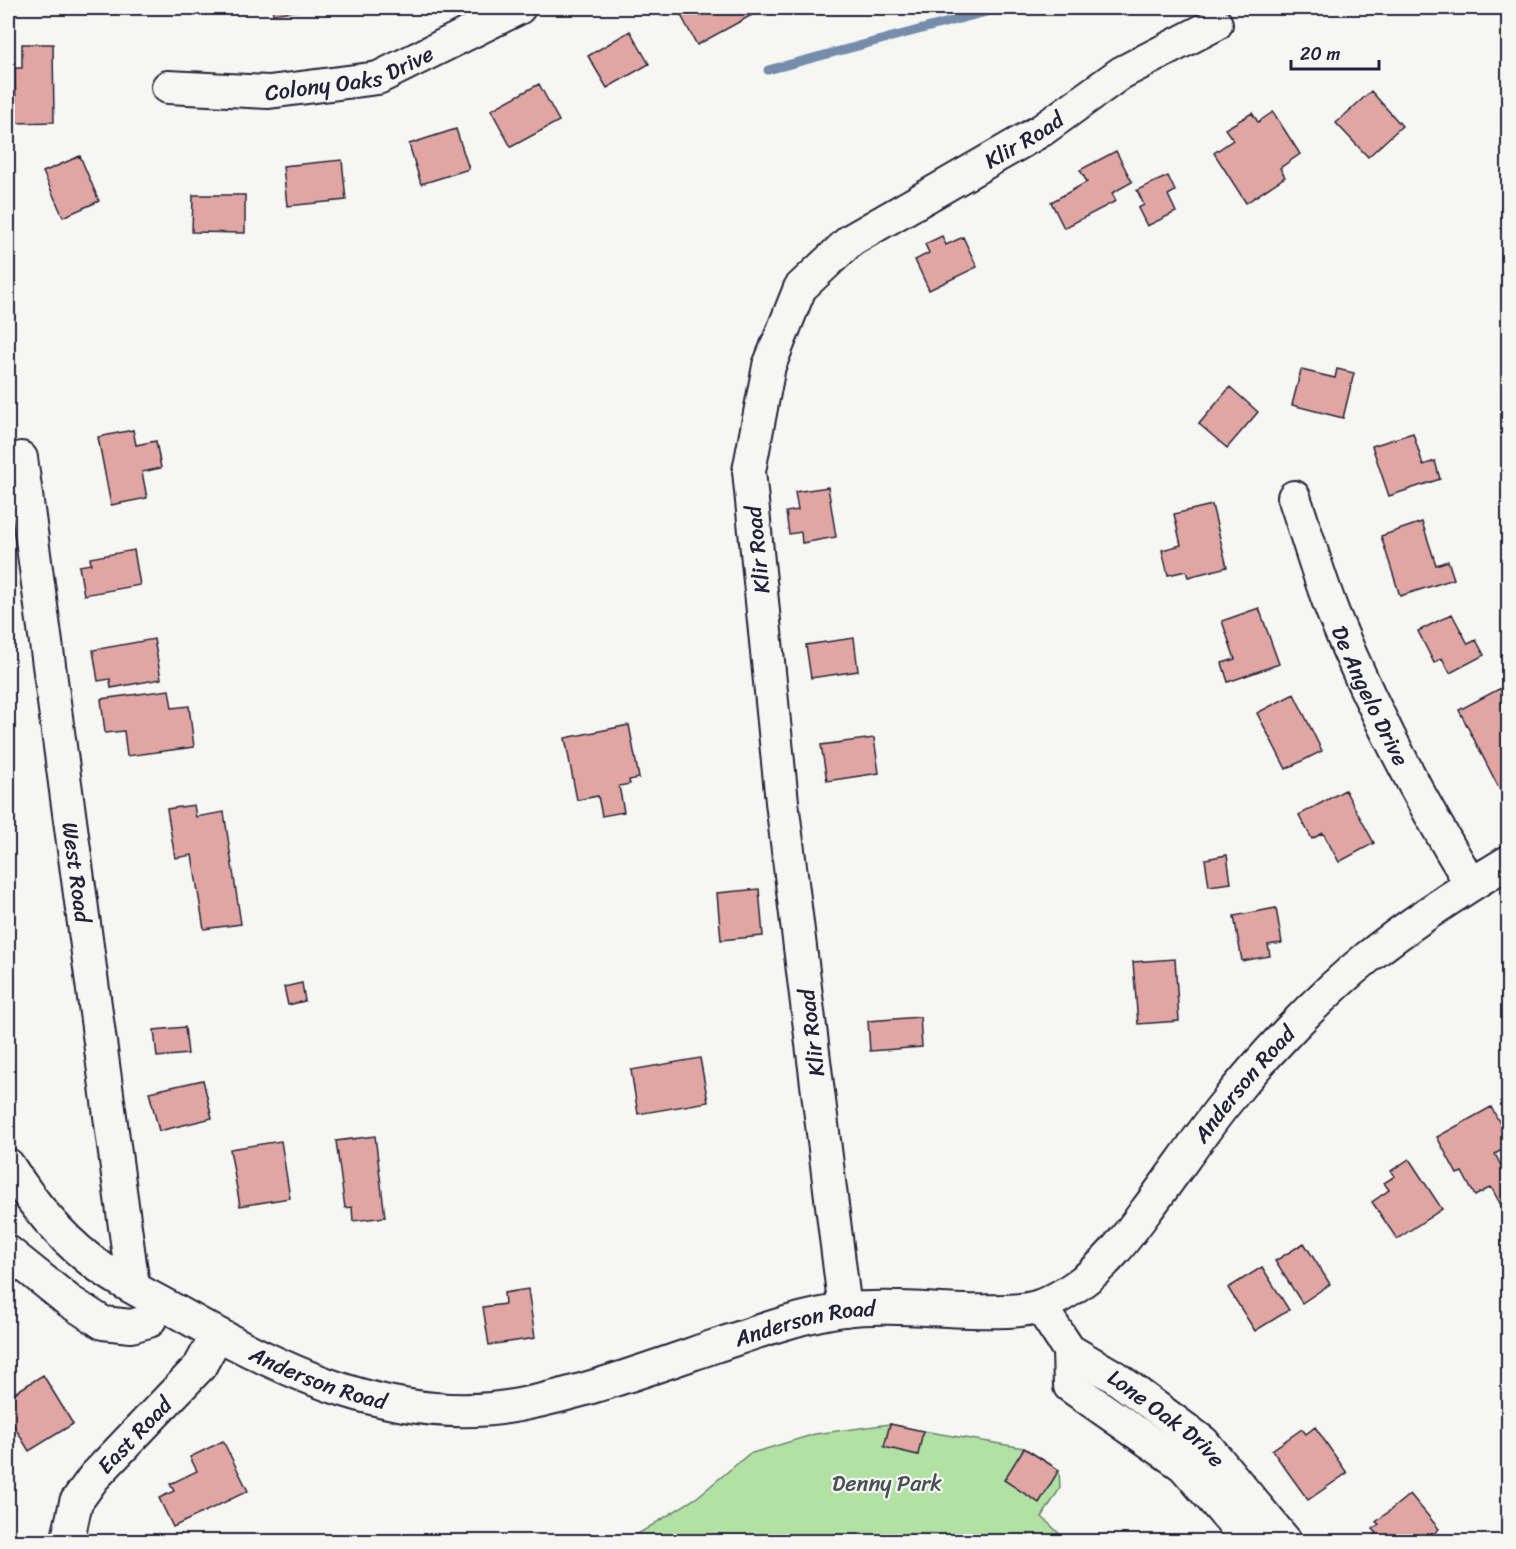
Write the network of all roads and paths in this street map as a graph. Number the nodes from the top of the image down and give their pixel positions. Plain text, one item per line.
1 (519, 8) edge
2 (1216, 24) dead end
3 (168, 87) dead end
4 (21, 458) dead end
5 (1294, 497) dead end
6 (1509, 862) edge
7 (1471, 884) junction
8 (8, 1166) edge
9 (8, 1252) edge
10 (133, 1286) junction
11 (160, 1303) junction
12 (1040, 1306) junction
13 (845, 1310) junction
14 (217, 1335) junction
15 (1069, 1350) junction
16 (71, 1542) edge
17 (1245, 1542) edge
18 (1286, 1542) edge

1 - 3 street, Colony Oaks Drive
2 - 13 street, Klir Road
4 - 10 street, West Road
5 - 7 street, De Angelo Drive
6 - 7 street, Anderson Road
7 - 12 street, Anderson Road
8 - 10 street, Anderson Road
9 - 11 street
10 - 11 street, Anderson Road
11 - 14 street, Anderson Road
12 - 13 street, Anderson Road
12 - 15 street, Lone Oak Drive
13 - 14 street, Anderson Road
14 - 16 street, East Road
15 - 17 street
15 - 18 street, Lone Oak Drive

